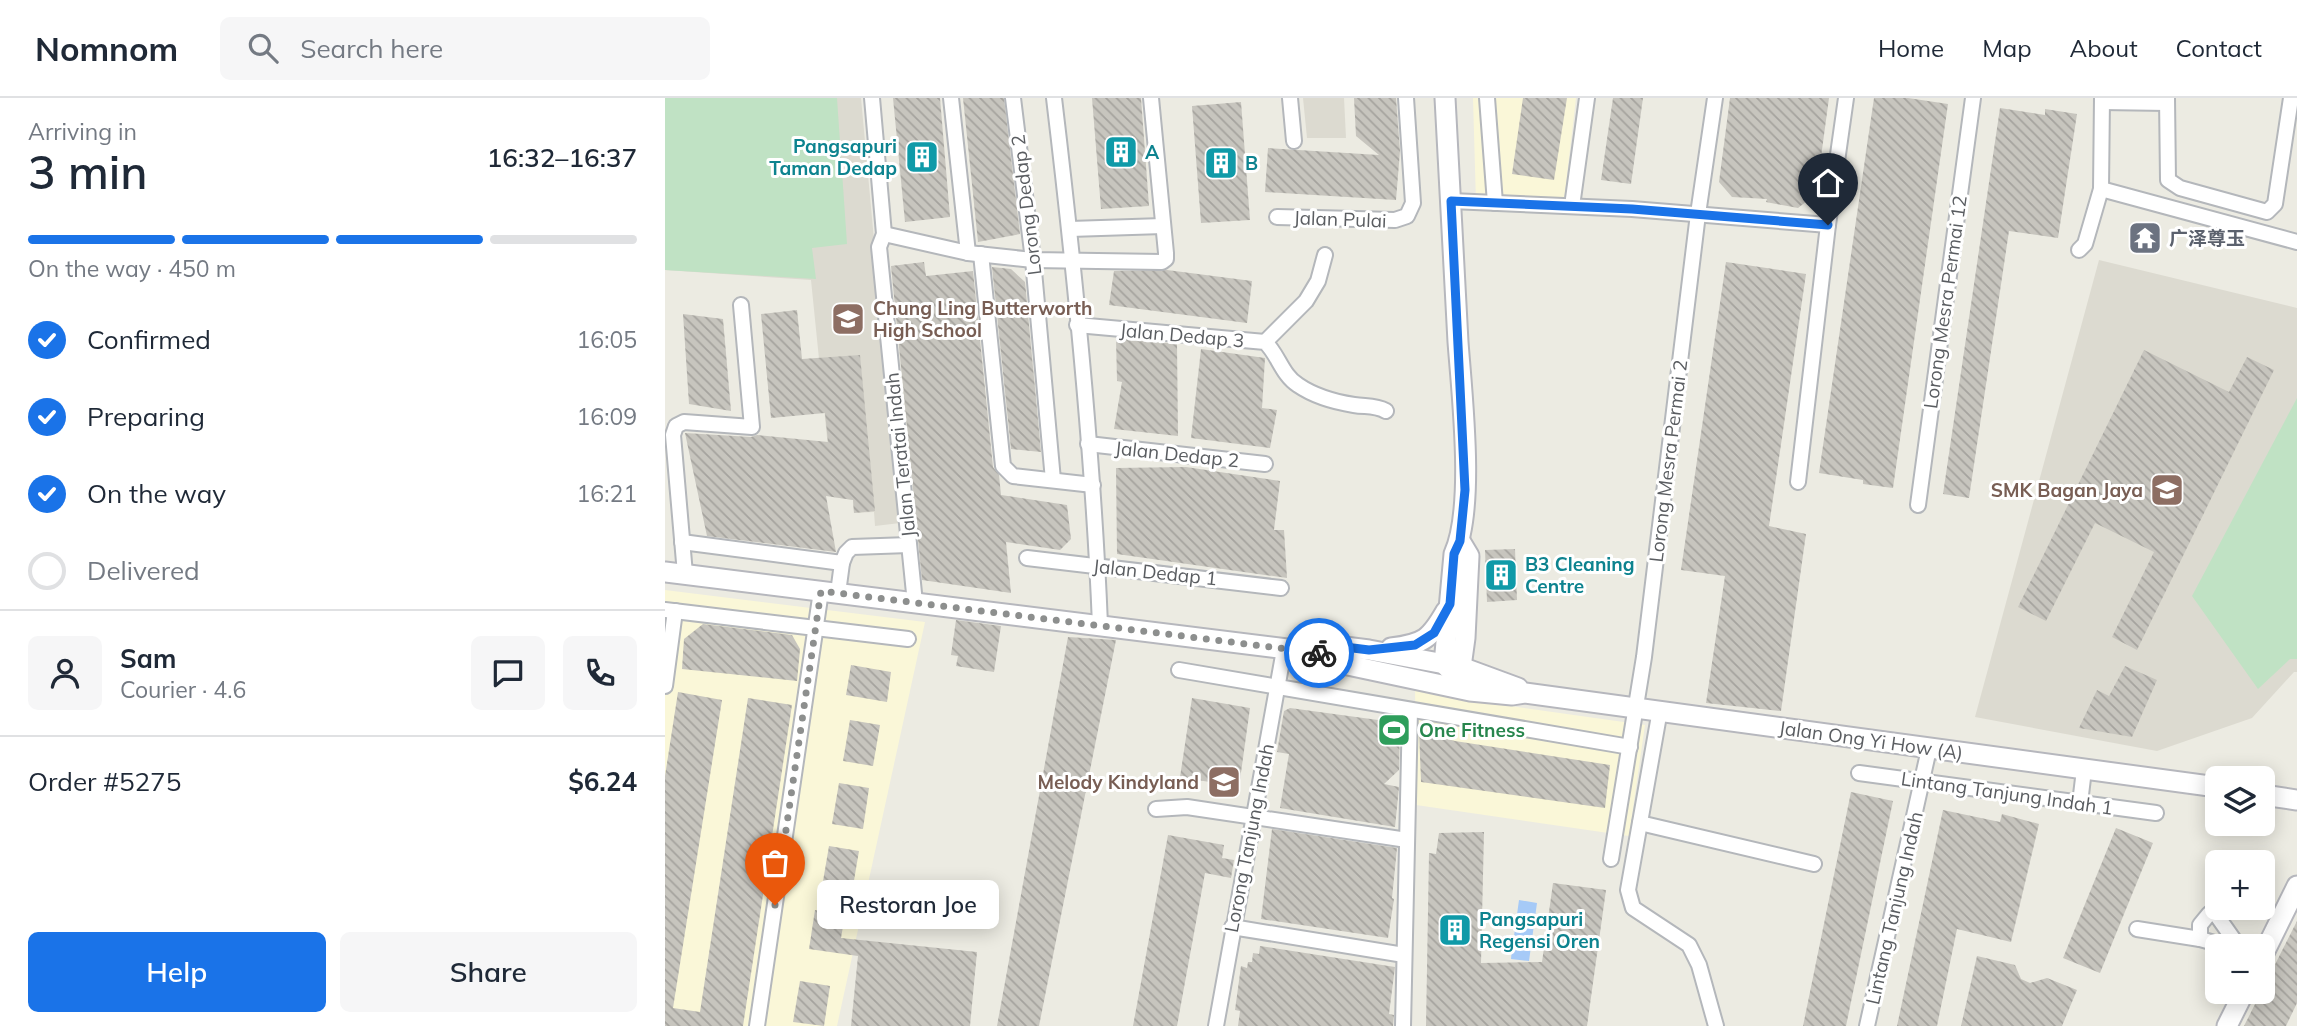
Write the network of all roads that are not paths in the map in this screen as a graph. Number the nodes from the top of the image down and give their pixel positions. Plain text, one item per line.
1 (872, 98) edge
2 (951, 98) edge
3 (1013, 98) edge
4 (1054, 98) edge
5 (1151, 98) edge
6 (1290, 98) edge
7 (1406, 98) edge
8 (1444, 98) edge
9 (1487, 98) edge
10 (1587, 98) edge
11 (1715, 98) edge
12 (1846, 98) edge
13 (1973, 98) edge
14 (2291, 98) edge
15 (2102, 100) edge
16 (2167, 100) edge
17 (1294, 141) dead end
18 (2101, 189) junction
19 (1451, 201) junction
20 (1495, 203) junction
21 (1572, 206) junction
22 (1698, 214) junction
23 (1277, 217) dead end
24 (1828, 225) junction
25 (1163, 226) junction
26 (1070, 229) junction
27 (884, 234) junction
28 (2297, 242) edge
29 (2079, 250) dead end
30 (974, 254) junction
31 (1325, 255) dead end
32 (1033, 260) junction
33 (1072, 260) junction
34 (741, 305) dead end
35 (1077, 325) junction
36 (1265, 342) junction
37 (1386, 411) dead end
38 (1089, 444) junction
39 (1265, 464) dead end
40 (1053, 480) junction
41 (1798, 482) dead end
42 (1093, 485) junction
43 (1918, 505) dead end
44 (1460, 541) junction
45 (682, 542) junction
46 (909, 545) junction
47 (1027, 558) dead end
48 (842, 563) junction
49 (1098, 565) junction
50 (675, 573) edge
51 (1281, 587) dead end
52 (830, 592) junction
53 (915, 603) junction
54 (1450, 604) junction
55 (670, 610) edge
56 (1100, 625) junction
57 (817, 627) junction
58 (1465, 638) junction
59 (908, 639) dead end
60 (1284, 650) junction
61 (1369, 650) junction
62 (1328, 654) junction
63 (1452, 668) junction
64 (1179, 670) dead end
65 (1408, 677) junction
66 (1477, 684) junction
67 (1278, 685) junction
68 (665, 686) edge
69 (1637, 707) junction
70 (1410, 710) junction
71 (1660, 710) junction
72 (1630, 747) junction
73 (1929, 749) junction
74 (2084, 770) junction
75 (1859, 773) dead end
76 (1922, 782) junction
77 (2205, 785) edge
78 (2275, 797) edge
79 (2297, 800) edge
80 (2080, 803) junction
81 (1156, 809) dead end
82 (2156, 813) dead end
83 (1253, 816) junction
84 (1640, 823) junction
85 (1407, 840) junction
86 (1611, 859) dead end
87 (1814, 864) dead end
88 (2297, 886) edge
89 (1233, 927) junction
90 (2137, 929) dead end
91 (2230, 934) edge
92 (2273, 934) edge
93 (2200, 939) junction
94 (2205, 940) edge
95 (1404, 955) junction
96 (2238, 1004) edge
97 (757, 1026) edge
98 (1216, 1026) edge
99 (1403, 1026) edge
100 (1716, 1026) edge
101 (1867, 1026) edge
102 (2227, 1026) edge

1 - 27 street, Jalan Teratai Indah
2 - 30 street
3 - 32 street, Lorong Dedap 2
4 - 26 street
5 - 25 street
6 - 17 street
7 - 23 street, Jalan Pulai
8 - 19 main road
9 - 20 street
10 - 21 street
11 - 22 street, Lorong Mesra Permai 2
12 - 24 street
13 - 43 street, Lorong Mesra Permai 12
14 - 16 street
15 - 16 street
15 - 18 street
18 - 28 street
18 - 29 street
19 - 20 street
19 - 44 main road
20 - 21 street
21 - 22 street
22 - 24 street
22 - 69 street, Lorong Mesra Permai 2
24 - 41 street
25 - 26 street
25 - 33 street
26 - 33 street
27 - 30 street
27 - 46 street, Jalan Teratai Indah
30 - 32 street
30 - 40 street
31 - 36 street
32 - 33 street
32 - 40 street, Lorong Dedap 2
33 - 35 street
34 - 45 street
35 - 36 street, Jalan Dedap 3
35 - 38 street
36 - 37 street, Jalan Dedap 3
38 - 39 street, Jalan Dedap 2
38 - 42 street
40 - 42 street
42 - 49 street
44 - 54 main road
44 - 58 main road
45 - 48 street
45 - 50 street
46 - 48 street
46 - 53 street, Jalan Teratai Indah
47 - 49 street, Jalan Dedap 1
48 - 52 street
49 - 51 street, Jalan Dedap 1
49 - 56 street
50 - 52 main road
52 - 53 main road
52 - 57 street
53 - 56 main road
54 - 61 main road
54 - 63 main road
55 - 57 street
55 - 68 street
56 - 60 main road
57 - 59 street
57 - 97 street
58 - 63 main road
58 - 66 main road
60 - 62 main road
60 - 67 street, Lorong Tanjung Indah
61 - 62 main road
61 - 63 main road, Jalan Ong Yi How (A)
62 - 65 main road
63 - 65 main road
63 - 66 main road, Jalan Ong Yi How (A)
64 - 67 street
65 - 66 main road
66 - 69 main road, Jalan Ong Yi How (A)
67 - 70 street
67 - 83 street, Lorong Tanjung Indah
69 - 71 main road, Jalan Ong Yi How (A)
69 - 72 street, Lorong Mesra Permai 2
70 - 72 street
70 - 85 street
71 - 73 main road, Jalan Ong Yi How (A)
71 - 84 street
72 - 86 street, Lorong Mesra Permai 2
73 - 74 main road, Jalan Ong Yi How (A)
73 - 76 street, Lintang Tanjung Indah
74 - 77 main road, Jalan Ong Yi How (A)
74 - 80 street
75 - 76 street, Lintang Tanjung Indah 1
76 - 80 street, Lintang Tanjung Indah 1
76 - 101 street, Lintang Tanjung Indah
78 - 79 main road
80 - 82 street, Lintang Tanjung Indah 1
81 - 83 street
83 - 85 street
83 - 89 street, Lorong Tanjung Indah
84 - 87 street
84 - 100 street
85 - 95 street
88 - 92 main road
89 - 95 street
89 - 98 street, Lorong Tanjung Indah
90 - 93 street
91 - 93 street
93 - 94 street
95 - 99 street
96 - 102 main road

